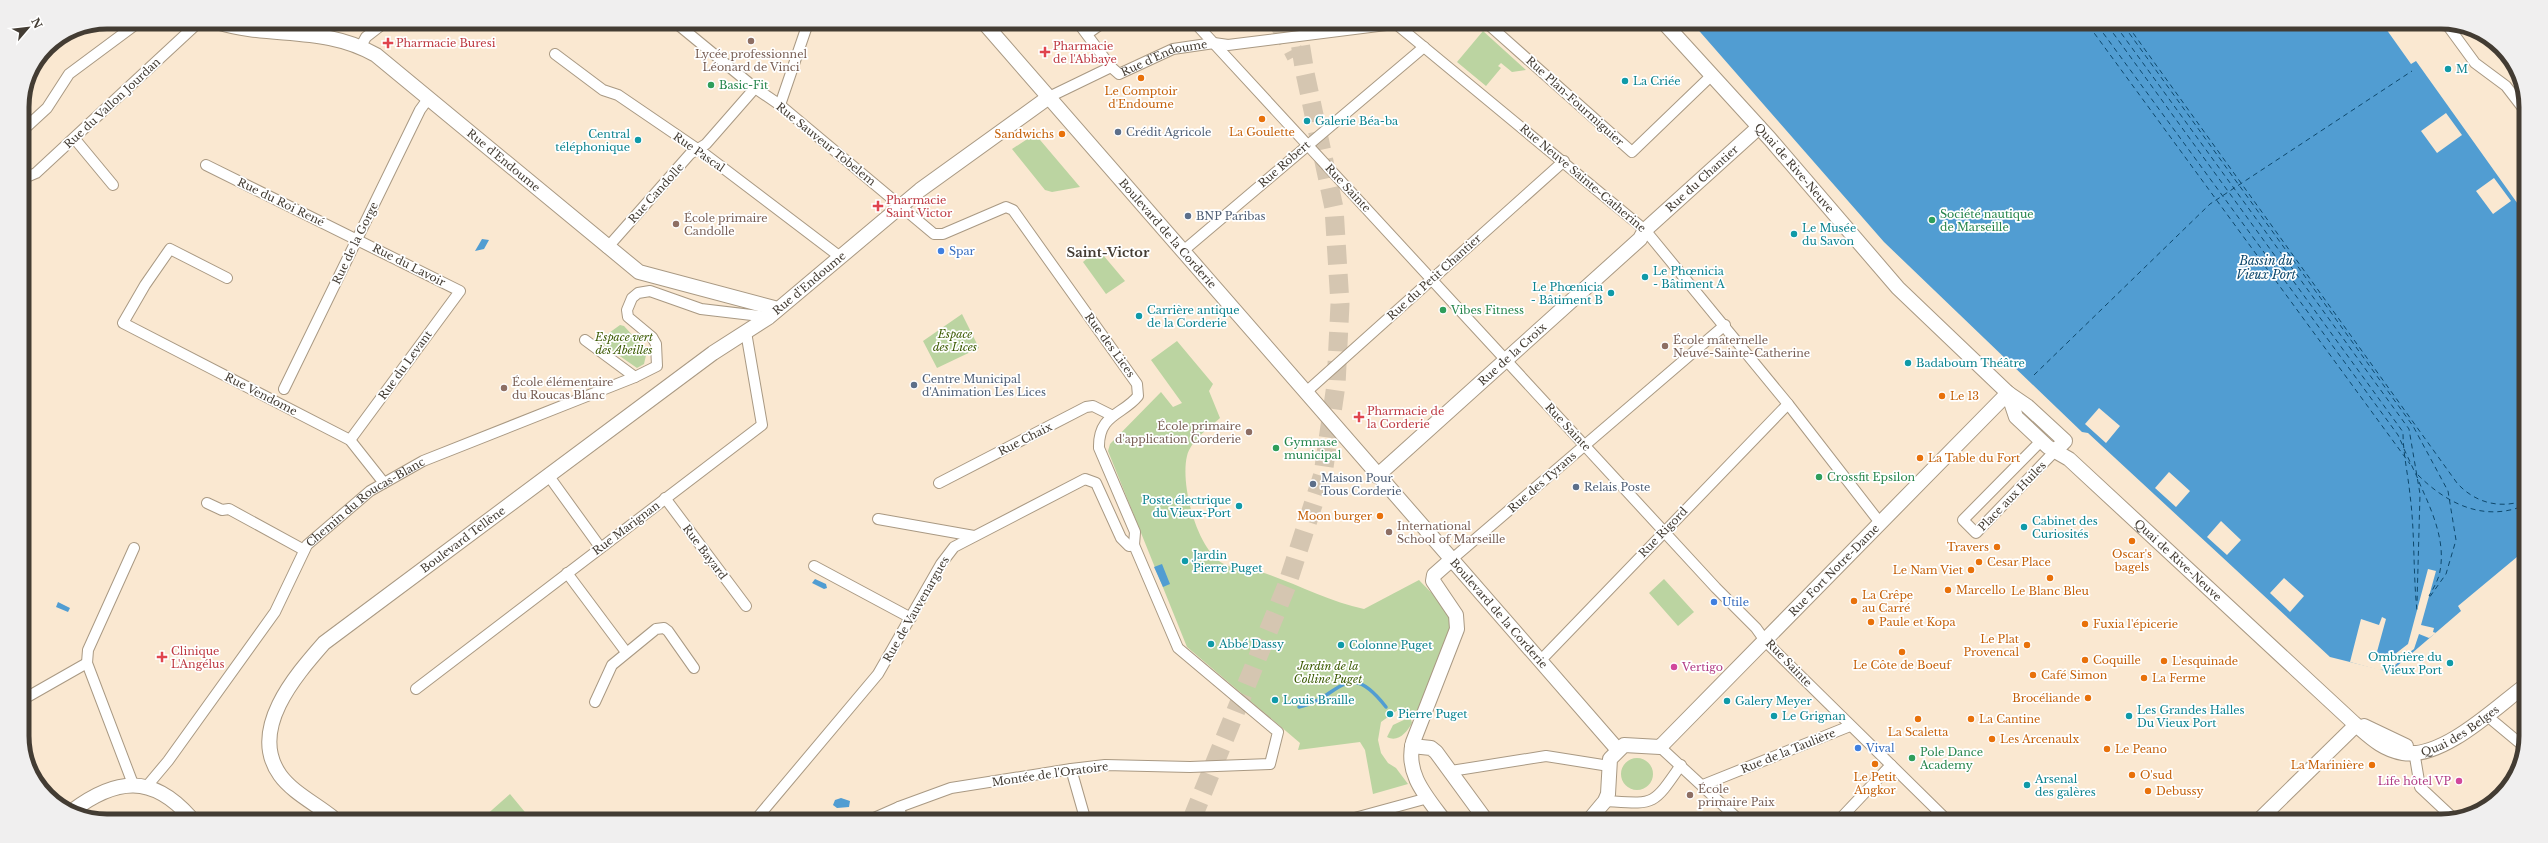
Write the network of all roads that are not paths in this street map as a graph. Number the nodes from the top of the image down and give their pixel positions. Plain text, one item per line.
1 (130, 29) edge
2 (191, 29) edge
3 (276, 29) edge
4 (376, 29) edge
5 (683, 29) edge
6 (806, 29) edge
7 (989, 29) edge
8 (1084, 29) edge
9 (1094, 29) edge
10 (1200, 29) edge
11 (1355, 29) edge
12 (1401, 29) edge
13 (1494, 29) edge
14 (1670, 29) edge
15 (2451, 30) edge
16 (1087, 34) junction
17 (1214, 44) junction
18 (361, 46) junction
19 (1424, 47) junction
20 (555, 54) dead end
21 (1111, 67) junction
22 (1712, 75) junction
23 (755, 88) junction
24 (1049, 98) junction
25 (428, 100) junction
26 (2519, 103) edge
27 (780, 105) junction
28 (29, 124) edge
29 (1759, 127) junction
30 (74, 138) junction
31 (1307, 144) junction
32 (697, 150) junction
33 (1564, 161) junction
34 (206, 165) dead end
35 (29, 176) edge
36 (113, 185) dead end
37 (901, 206) junction
38 (1015, 214) joint
39 (1645, 230) junction
40 (358, 239) junction
41 (607, 248) junction
42 (1183, 251) junction
43 (839, 256) junction
44 (228, 278) dead end
45 (1432, 279) junction
46 (460, 291) joint
47 (774, 313) junction
48 (1725, 326) junction
49 (746, 332) junction
50 (585, 340) dead end
51 (1506, 359) junction
52 (635, 377) junction
53 (284, 389) dead end
54 (1305, 393) junction
55 (2008, 393) junction
56 (1788, 404) junction
57 (1112, 415) junction
58 (350, 440) junction
59 (2041, 441) junction
60 (1585, 445) junction
61 (2055, 451) junction
62 (548, 476) junction
63 (1377, 476) junction
64 (384, 483) junction
65 (939, 483) dead end
66 (665, 498) junction
67 (207, 503) dead end
68 (878, 519) dead end
69 (1881, 524) junction
70 (1664, 531) junction
71 (974, 536) junction
72 (1134, 545) junction
73 (600, 547) junction
74 (134, 548) dead end
75 (304, 550) junction
76 (1451, 560) junction
77 (814, 566) dead end
78 (567, 573) junction
79 (746, 606) dead end
80 (911, 618) junction
81 (1766, 640) junction
82 (626, 652) junction
83 (1540, 661) junction
84 (87, 663) junction
85 (694, 668) dead end
86 (416, 689) dead end
87 (2519, 690) edge
88 (29, 696) edge
89 (595, 702) dead end
90 (2486, 715) junction
91 (2356, 725) junction
92 (1850, 726) junction
93 (2518, 742) edge
94 (1412, 746) junction
95 (1660, 747) junction
96 (1618, 750) junction
97 (2414, 752) junction
98 (1891, 765) junction
99 (1609, 766) junction
100 (1681, 766) junction
101 (1071, 769) junction
102 (1451, 771) junction
103 (140, 785) junction
104 (1703, 785) junction
105 (1428, 798) junction
106 (1606, 801) junction
107 (899, 806) junction
108 (76, 808) edge
109 (2448, 813) edge
110 (187, 814) edge
111 (328, 814) edge
112 (760, 814) edge
113 (882, 814) edge
114 (901, 814) edge
115 (1084, 814) edge
116 (1370, 814) edge
117 (1439, 814) edge
118 (1481, 814) edge
119 (1594, 814) edge
120 (1733, 814) edge
121 (1845, 814) edge
122 (1941, 814) edge
123 (2265, 814) edge

1 - 28 street
2 - 30 street, Rue du Vallon Jourdan
3 - 18 street, Rue d'Endoume
4 - 18 street
5 - 23 street, Rue Sauveur Tobelem
6 - 27 street
7 - 24 street, Boulevard de la Corderie
8 - 16 street
9 - 16 street
10 - 17 street, Rue Sainte
11 - 17 street, Rue d'Endoume
12 - 19 street, Rue Neuve Sainte-Catherine
13 - 22 street, Rue Plan-Fourmiguier
14 - 22 street, Quai de Rive-Neuve
15 - 26 street
16 - 21 street
17 - 21 street, Rue d'Endoume
17 - 31 street, Rue Sainte
18 - 25 street, Rue d'Endoume
19 - 31 street, Rue Robert
19 - 33 street, Rue Neuve Sainte-Catherine
20 - 32 street, Rue Pascal
21 - 24 street, Rue d'Endoume
22 - 29 street, Quai de Rive-Neuve
23 - 27 street, Rue Sauveur Tobelem
23 - 32 street, Rue Candolle
24 - 37 street, Rue d'Endoume
24 - 42 street, Boulevard de la Corderie
25 - 40 street, Rue de la Gorge
25 - 41 street, Rue d'Endoume
27 - 37 street, Rue Sauveur Tobelem
29 - 39 street, Rue du Chantier
29 - 55 street, Quai de Rive-Neuve
30 - 35 street, Rue du Vallon Jourdan
30 - 36 street
31 - 42 street, Rue Robert
31 - 45 street, Rue Sainte
32 - 41 street, Rue Candolle
32 - 43 street, Rue Pascal
33 - 39 street, Rue Neuve Sainte-Catherine
33 - 45 street, Rue du Petit Chantier
34 - 40 street, Rue du Roi René
37 - 38 street, Rue Sauveur Tobelem
37 - 43 street, Rue d'Endoume
38 - 57 street, Rue des Lices
39 - 48 street, Rue Neuve Sainte-Catherine
39 - 51 street, Rue de la Croix
40 - 46 street, Rue du Lavoir
40 - 53 street, Rue de la Gorge
41 - 47 street, Rue d'Endoume
42 - 54 street, Boulevard de la Corderie
43 - 47 street, Rue d'Endoume
44 - 58 street, Rue Vendome
45 - 51 street, Rue Sainte
45 - 54 street, Rue du Petit Chantier
46 - 58 street, Rue du Levant
47 - 49 street, Boulevard Tellène
47 - 52 street, Chemin du Roucas-Blanc
48 - 56 street, Rue Neuve Sainte-Catherine
48 - 60 street, Rue des Tyrans
49 - 62 street, Boulevard Tellène
49 - 66 street, Rue Marignan
50 - 52 street
51 - 60 street, Rue Sainte
51 - 63 street, Rue de la Croix
52 - 64 street, Chemin du Roucas-Blanc
54 - 63 street, Boulevard de la Corderie
55 - 59 street, Quai de Rive-Neuve
55 - 61 street, Quai de Rive-Neuve
55 - 69 street, Rue Fort Notre-Dame
56 - 69 street, Rue Neuve Sainte-Catherine
56 - 70 street, Rue Rigord
57 - 65 street, Rue Chaix
57 - 72 street, Rue des Lices
58 - 64 street, Rue Vendome
59 - 61 street, Quai de Rive-Neuve
59 - 61 street, Place aux Huiles
60 - 70 street, Rue Sainte
60 - 76 street, Rue des Tyrans
61 - 91 street, Quai de Rive-Neuve
62 - 73 street
62 - 111 street, Boulevard Tellène
63 - 76 street, Boulevard de la Corderie
64 - 75 street, Chemin du Roucas-Blanc
66 - 73 street, Rue Marignan
66 - 79 street, Rue Bayard
67 - 75 street
68 - 71 street
69 - 81 street, Rue Fort Notre-Dame
70 - 81 street, Rue Sainte
70 - 83 street, Rue Rigord
71 - 72 street, Rue de Vauvenargues
71 - 80 street, Rue de Vauvenargues
72 - 101 street, Montée de l'Oratoire
73 - 78 street, Rue Marignan
74 - 84 street
75 - 103 street, Chemin du Roucas-Blanc
76 - 83 street, Boulevard de la Corderie
76 - 94 street
77 - 80 street
78 - 82 street
78 - 86 street, Rue Marignan
80 - 112 street, Rue de Vauvenargues
81 - 92 street, Rue Sainte
81 - 95 street, Rue Fort Notre-Dame
82 - 85 street
82 - 89 street
83 - 96 street, Boulevard de la Corderie
84 - 88 street
84 - 103 street
87 - 90 street, Quai des Belges
90 - 93 street
90 - 97 street, Quai des Belges
91 - 97 street, Quai des Belges
91 - 123 street
92 - 98 street, Rue Sainte
92 - 104 street, Rue de la Taulière
94 - 102 street
94 - 105 street
95 - 96 street
95 - 100 street
96 - 99 street
97 - 109 street, Quai des Belges
98 - 121 street
98 - 122 street, Rue Sainte
99 - 102 street
99 - 106 street
100 - 104 street
100 - 106 street
101 - 107 street, Montée de l'Oratoire
101 - 115 street
102 - 118 street
103 - 108 street
103 - 110 street
104 - 120 street
105 - 116 street
105 - 117 street
106 - 119 street
107 - 113 street, Montée de l'Oratoire
107 - 114 street

